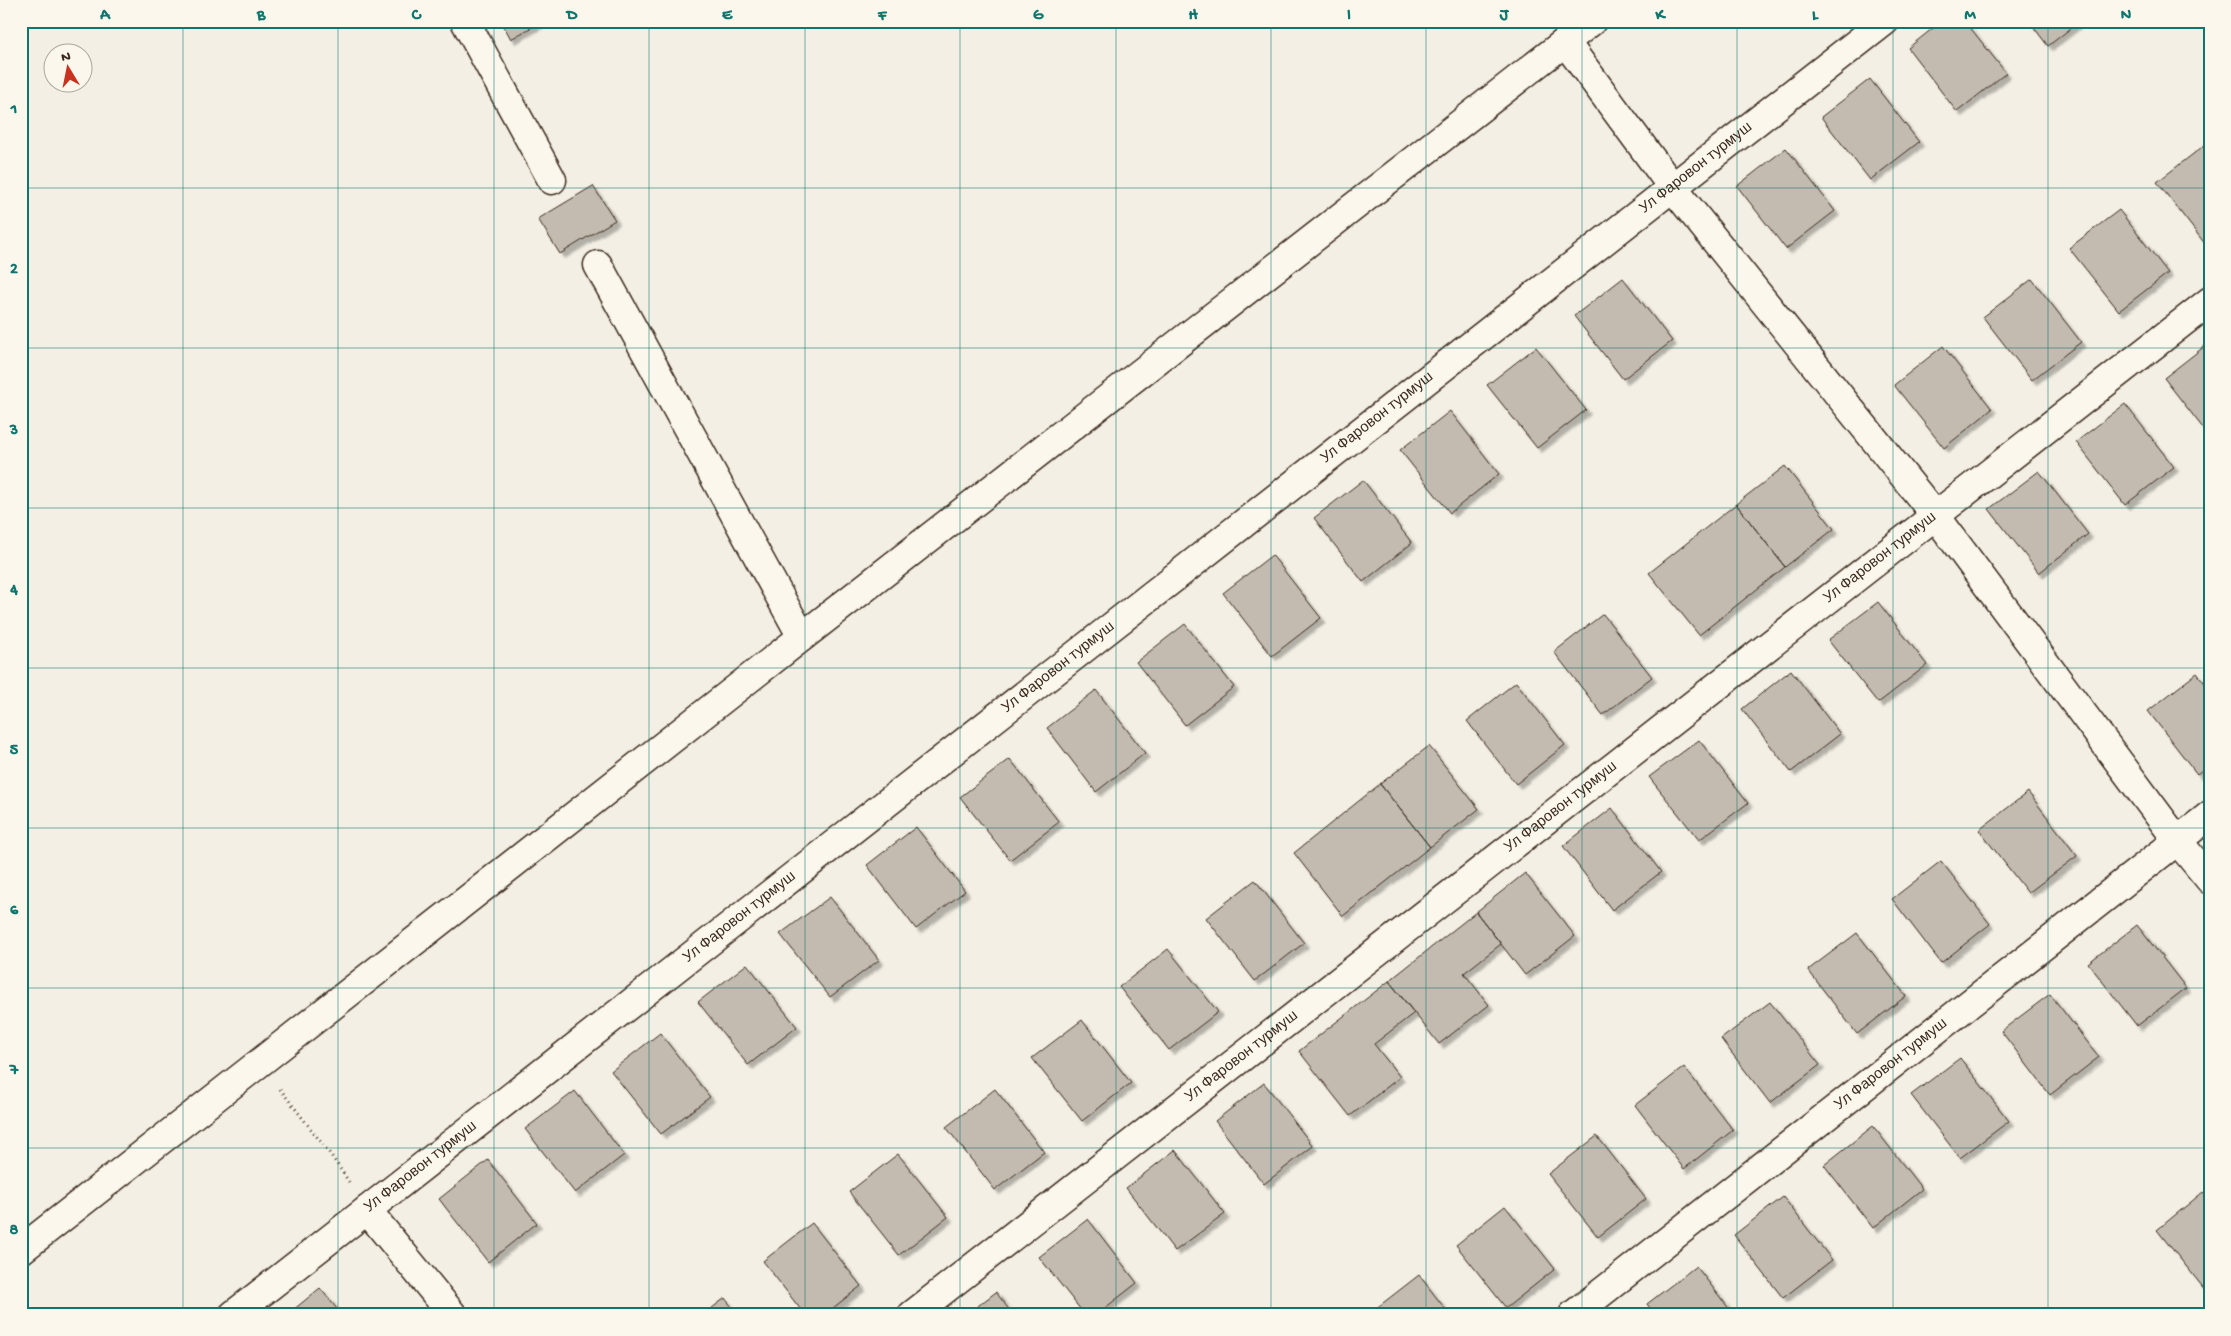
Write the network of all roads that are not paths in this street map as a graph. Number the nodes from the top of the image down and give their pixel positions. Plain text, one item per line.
1 (465, 21) edge
2 (1592, 21) edge
3 (1885, 21) edge
4 (1566, 43) junction
5 (552, 180) dead end
6 (1673, 188) junction
7 (598, 265) dead end
8 (2210, 301) edge
9 (1935, 515) junction
10 (802, 637) junction
11 (2210, 815) edge
12 (2177, 840) junction
13 (2210, 880) edge
14 (367, 1210) junction
15 (21, 1250) edge
16 (233, 1315) edge
17 (452, 1315) edge
18 (912, 1315) edge
19 (1572, 1315) edge

1 - 5 street
2 - 4 street
3 - 6 street, Ул Фаровон турмуш
4 - 6 street
4 - 10 street
6 - 9 street
6 - 14 street, Ул Фаровон турмуш
7 - 10 street
8 - 9 street, Ул Фаровон турмуш
9 - 12 street
9 - 18 street, Ул Фаровон турмуш
10 - 15 street
11 - 12 street, Ул Фаровон турмуш
12 - 13 street
12 - 19 street, Ул Фаровон турмуш
14 - 16 street, Ул Фаровон турмуш
14 - 17 street

